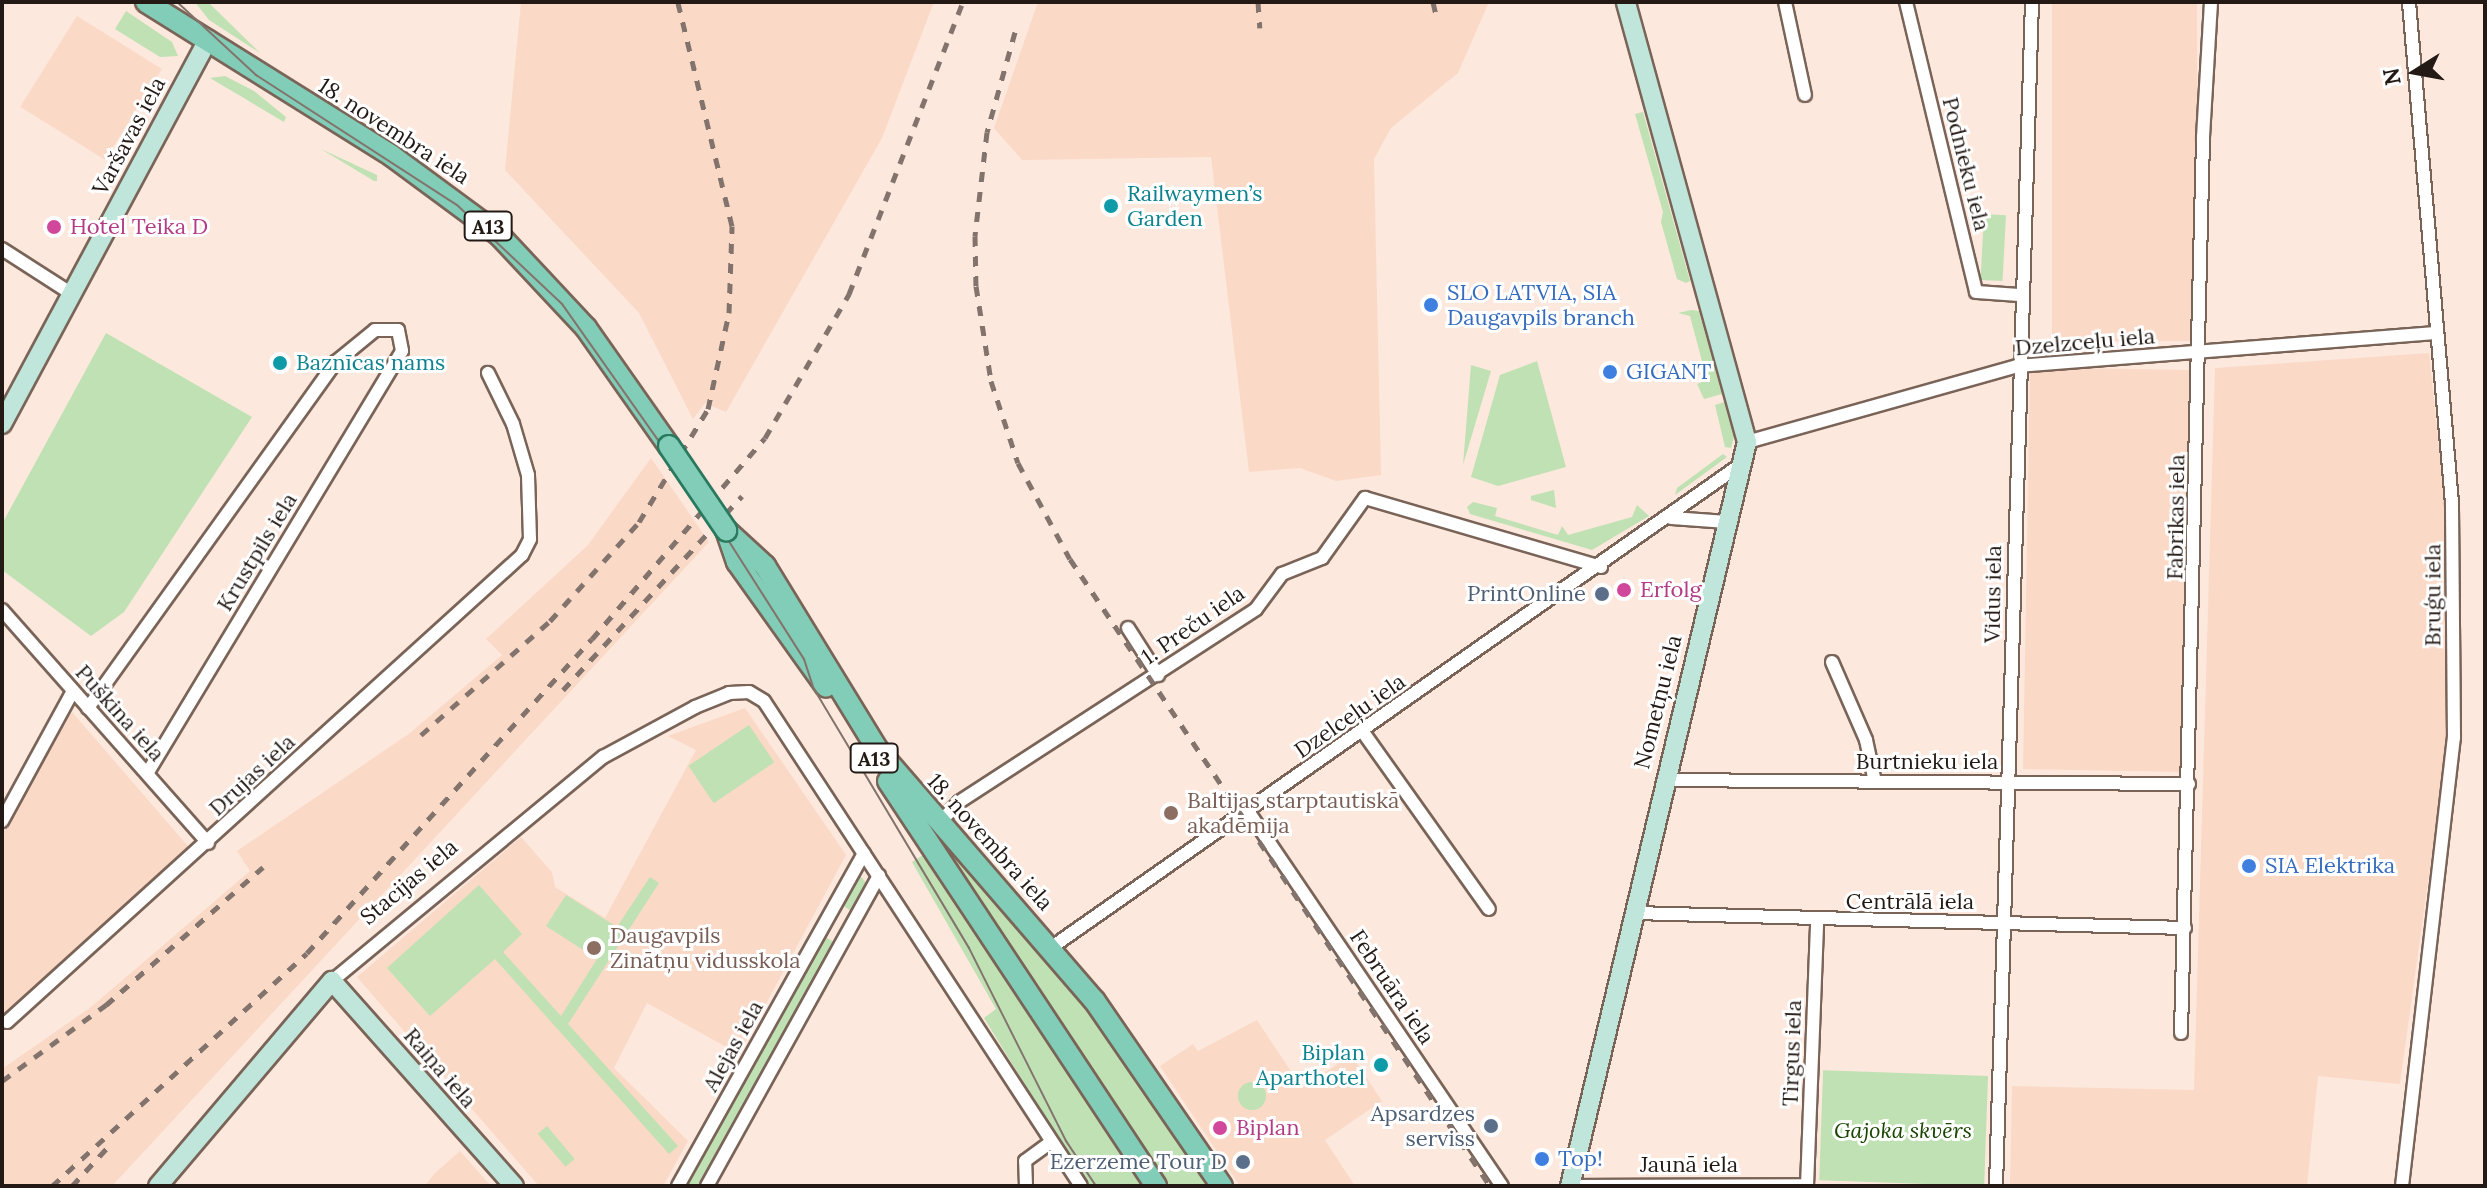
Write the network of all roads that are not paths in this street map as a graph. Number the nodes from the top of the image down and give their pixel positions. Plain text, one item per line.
1 (146, 2) edge
2 (1626, 2) edge
3 (1785, 2) edge
4 (1906, 2) edge
5 (2032, 2) edge
6 (2211, 2) edge
7 (2409, 2) edge
8 (171, 9) edge
9 (208, 40) junction
10 (1805, 95) dead end
11 (2, 249) edge
12 (72, 294) junction
13 (2020, 295) junction
14 (2436, 333) junction
15 (2198, 353) junction
16 (2017, 366) junction
17 (488, 373) dead end
18 (2, 424) edge
19 (1747, 442) junction
20 (1745, 462) junction
21 (1671, 518) junction
22 (1728, 522) junction
23 (726, 530) junction
24 (1601, 567) junction
25 (2, 610) edge
26 (1128, 628) dead end
27 (1832, 662) dead end
28 (1158, 675) junction
29 (73, 691) junction
30 (88, 708) junction
31 (1363, 732) junction
32 (147, 773) junction
33 (1664, 780) junction
34 (1875, 782) junction
35 (2010, 783) junction
36 (2189, 784) junction
37 (1248, 811) junction
38 (2, 821) edge
39 (940, 822) junction
40 (208, 843) junction
41 (864, 853) junction
42 (879, 876) junction
43 (1489, 909) dead end
44 (1634, 913) junction
45 (1817, 922) junction
46 (2007, 922) junction
47 (823, 925) junction
48 (2185, 928) junction
49 (846, 937) junction
50 (1052, 947) junction
51 (332, 981) junction
52 (7, 1022) dead end
53 (2181, 1033) dead end
54 (1051, 1142) junction
55 (162, 1184) edge
56 (514, 1186) edge
57 (678, 1186) edge
58 (707, 1186) edge
59 (1026, 1186) edge
60 (1081, 1186) edge
61 (1156, 1186) edge
62 (1222, 1186) edge
63 (1502, 1186) edge
64 (1570, 1186) edge
65 (1807, 1186) edge
66 (1996, 1186) edge
67 (2402, 1186) edge

1 - 8 main road, 18. novembra iela / A13
2 - 19 street, Nometņu iela
3 - 10 street
4 - 13 street, Podnieku iela
5 - 13 street, Vidus iela
6 - 15 street, Fabrikas iela
7 - 14 street, Bruģu iela
8 - 9 main road, 18. novembra iela / A13
9 - 12 street, Varšavas iela
9 - 23 main road, 18. novembra iela / A13, bridge
11 - 12 street
12 - 18 street, Varšavas iela
13 - 16 street, Vidus iela
14 - 15 street, Dzelzceļu iela
14 - 67 street, Bruģu iela
15 - 16 street, Dzelzceļu iela
15 - 36 street, Fabrikas iela
16 - 19 street, Dzelzceļu iela
16 - 35 street, Vidus iela
17 - 40 street, Drujas iela
19 - 20 street, Nometņu iela
20 - 21 street, Dzelceļu iela
20 - 22 street, Nometņu iela
21 - 22 street
21 - 24 street, Dzelceļu iela
22 - 33 street, Nometņu iela
23 - 39 main road, 18. novembra iela / A13
23 - 61 main road, 18. novembra iela / A13
24 - 28 street, 1. Preču iela
24 - 31 street, Dzelceļu iela
25 - 29 street, Puškina iela
26 - 28 street
27 - 34 street
28 - 39 street, 1. Preču iela
29 - 30 street, Puškina iela
29 - 38 street
30 - 32 street, Puškina iela
30 - 32 street, Krustpils iela
31 - 37 street, Dzelceļu iela
31 - 43 street
32 - 40 street, Puškina iela
33 - 34 street, Burtnieku iela
33 - 44 street, Nometņu iela
34 - 35 street, Burtnieku iela
35 - 36 street, Burtnieku iela
35 - 46 street, Vidus iela
36 - 48 street, Fabrikas iela
37 - 50 street, Dzelceļu iela
37 - 63 street, Februāra iela
39 - 50 main road, 18. novembra iela / A13
40 - 52 street, Drujas iela
41 - 42 street
41 - 47 street, Alejas iela
41 - 51 street, Stacijas iela
42 - 49 street, Alejas iela
42 - 54 street
44 - 45 street, Centrālā iela
44 - 64 street, Nometņu iela
45 - 46 street, Centrālā iela
45 - 65 street, Tirgus iela
46 - 48 street, Centrālā iela
46 - 66 street, Vidus iela
47 - 49 street
47 - 57 street, Alejas iela
48 - 53 street, Fabrikas iela
49 - 58 street, Alejas iela
50 - 62 main road, 18. novembra iela / A13
51 - 55 street, Stacijas iela
51 - 56 street, Raiņa iela
54 - 59 street
54 - 60 street
64 - 65 street, Jaunā iela

